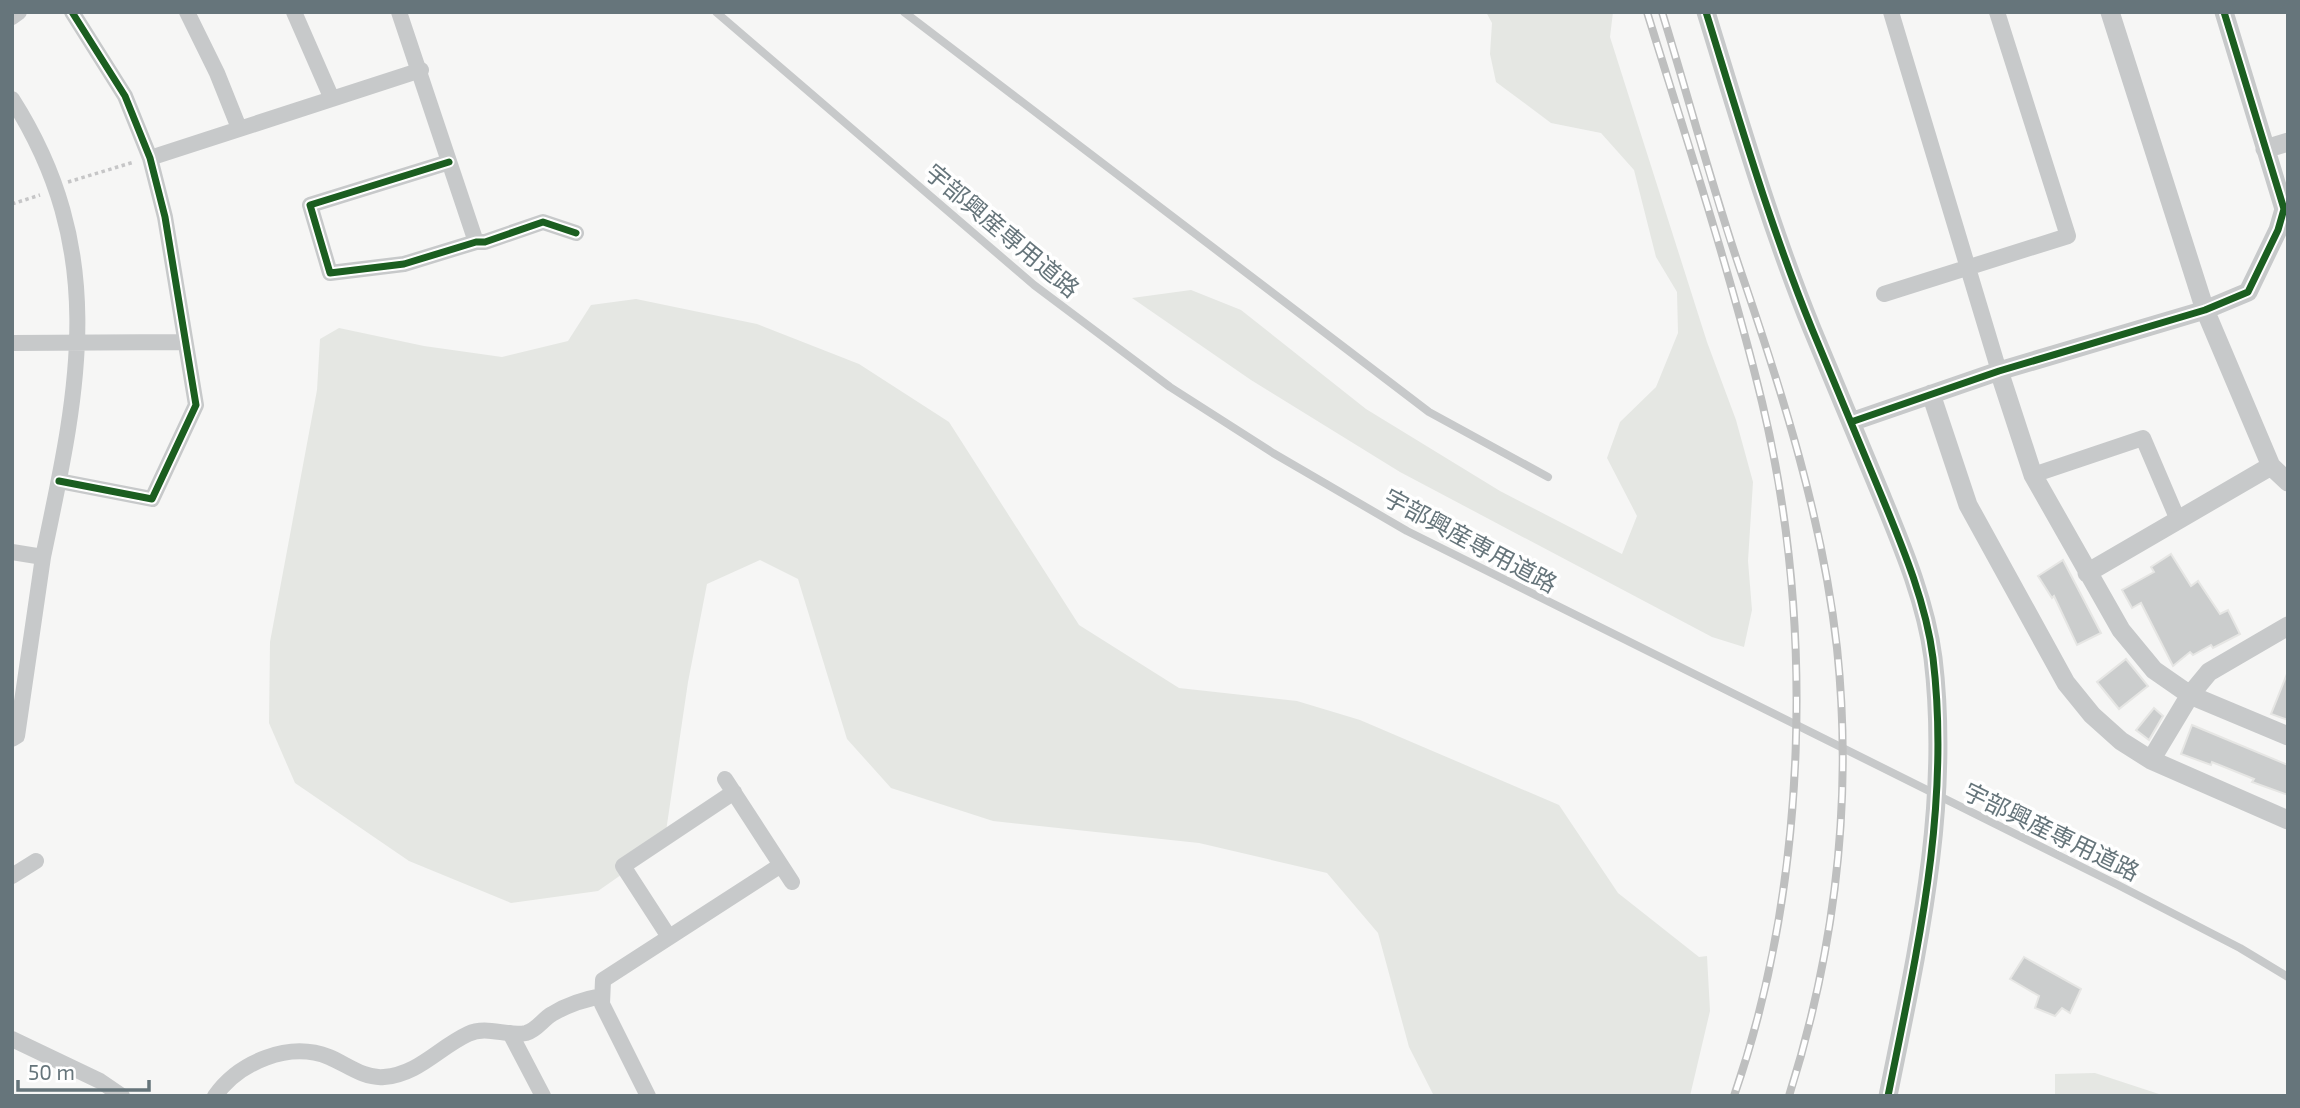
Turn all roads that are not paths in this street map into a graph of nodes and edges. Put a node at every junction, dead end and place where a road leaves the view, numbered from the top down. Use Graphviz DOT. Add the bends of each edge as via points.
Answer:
graph roads {
  1 [pos="19,12"];
  2 [pos="72,12"];
  3 [pos="187,12"];
  4 [pos="294,12"];
  5 [pos="399,12"];
  6 [pos="716,12"];
  7 [pos="904,12"];
  8 [pos="1706,12"];
  9 [pos="1891,12"];
  10 [pos="1997,12"];
  11 [pos="2110,12"];
  12 [pos="2224,12"];
  13 [pos="12,17"];
  14 [pos="421,70"];
  15 [pos="12,99"];
  16 [pos="332,99"];
  17 [pos="239,128"];
  18 [pos="2288,142"];
  19 [pos="2265,149"];
  20 [pos="150,158"];
  21 [pos="449,162"];
  22 [pos="576,233"];
  23 [pos="476,242"];
  24 [pos="1970,269"];
  25 [pos="1884,294"];
  26 [pos="2204,310"];
  27 [pos="79,342"];
  28 [pos="184,342"];
  29 [pos="12,344"];
  30 [pos="1999,372"];
  31 [pos="1931,394"];
  32 [pos="1851,422"];
  33 [pos="2271,466"];
  34 [pos="2034,475"];
  35 [pos="1548,477"];
  36 [pos="59,481"];
  37 [pos="2288,482"];
  38 [pos="2178,520"];
  39 [pos="12,552"];
  40 [pos="43,557"];
  41 [pos="2087,573"];
  42 [pos="2286,629"];
  43 [pos="2190,695"];
  44 [pos="2288,736"];
  45 [pos="12,738"];
  46 [pos="2151,760"];
  47 [pos="2288,820"];
  48 [pos="36,861"];
  49 [pos="781,865"];
  50 [pos="12,876"];
  51 [pos="792,881"];
  52 [pos="669,937"];
  53 [pos="2288,978"];
  54 [pos="602,996"];
  55 [pos="510,1033"];
  56 [pos="12,1039"];
  57 [pos="122,1096"];
  58 [pos="215,1096"];
  59 [pos="543,1096"];
  60 [pos="648,1096"];
  61 [pos="1888,1096"];
  1 -- 13 [label="street"];
  2 -- 20 [label="street" via="125,96"];
  3 -- 17 [label="street"];
  4 -- 16 [label="street"];
  5 -- 14 [label="street"];
  6 -- 53 [label="lane, 宇部興産専用道路" via="1034,285 1170,387 1273,453 1407,531 2118,885"];
  7 -- 35 [label="lane" via="1429,412"];
  8 -- 32 [label="street" via="1788,270"];
  9 -- 24 [label="street"];
  10 -- 24 [label="street" via="2068,236"];
  11 -- 26 [label="street"];
  12 -- 19 [label="street"];
  14 -- 16 [label="street"];
  14 -- 21 [label="street"];
  15 -- 27 [label="street" via="41,151 65,215 78,296"];
  16 -- 17 [label="street"];
  17 -- 20 [label="street"];
  18 -- 19 [label="street"];
  19 -- 26 [label="street" via="2284,209 2278,230 2248,292"];
  20 -- 28 [label="street" via="165,217"];
  21 -- 23 [label="street"];
  21 -- 23 [label="street" via="310,205 330,273 404,264"];
  22 -- 23 [label="street" via="543,222"];
  24 -- 25 [label="street"];
  24 -- 30 [label="street"];
  26 -- 30 [label="street"];
  26 -- 33 [label="street"];
  27 -- 28 [label="street"];
  27 -- 29 [label="street"];
  27 -- 36 [label="street"];
  28 -- 36 [label="street" via="195,405 152,499"];
  30 -- 31 [label="street"];
  30 -- 34 [label="street"];
  31 -- 32 [label="street"];
  31 -- 46 [label="street" via="1968,505 2066,683 2121,741"];
  32 -- 61 [label="street" via="1897,534 1933,657 1936,827"];
  33 -- 37 [label="street"];
  33 -- 38 [label="street"];
  34 -- 38 [label="street" via="2143,438"];
  34 -- 41 [label="street"];
  36 -- 40 [label="street"];
  38 -- 41 [label="street"];
  39 -- 40 [label="street"];
  40 -- 45 [label="street" via="17,736"];
  41 -- 43 [label="street" via="2121,630 2154,670"];
  42 -- 43 [label="street" via="2209,672"];
  43 -- 44 [label="street"];
  43 -- 46 [label="street"];
  46 -- 47 [label="street"];
  48 -- 50 [label="street"];
  49 -- 51 [label="street"];
  49 -- 52 [label="street"];
  49 -- 52 [label="street" via="730,785 623,866"];
  52 -- 54 [label="street" via="603,980"];
  54 -- 55 [label="street" via="551,1014 526,1033"];
  54 -- 60 [label="street"];
  55 -- 58 [label="street" via="477,1031 453,1042 425,1064 381,1077 368,1076 327,1056 281,1054 248,1066"];
  55 -- 59 [label="street"];
  56 -- 57 [label="street"];
}
